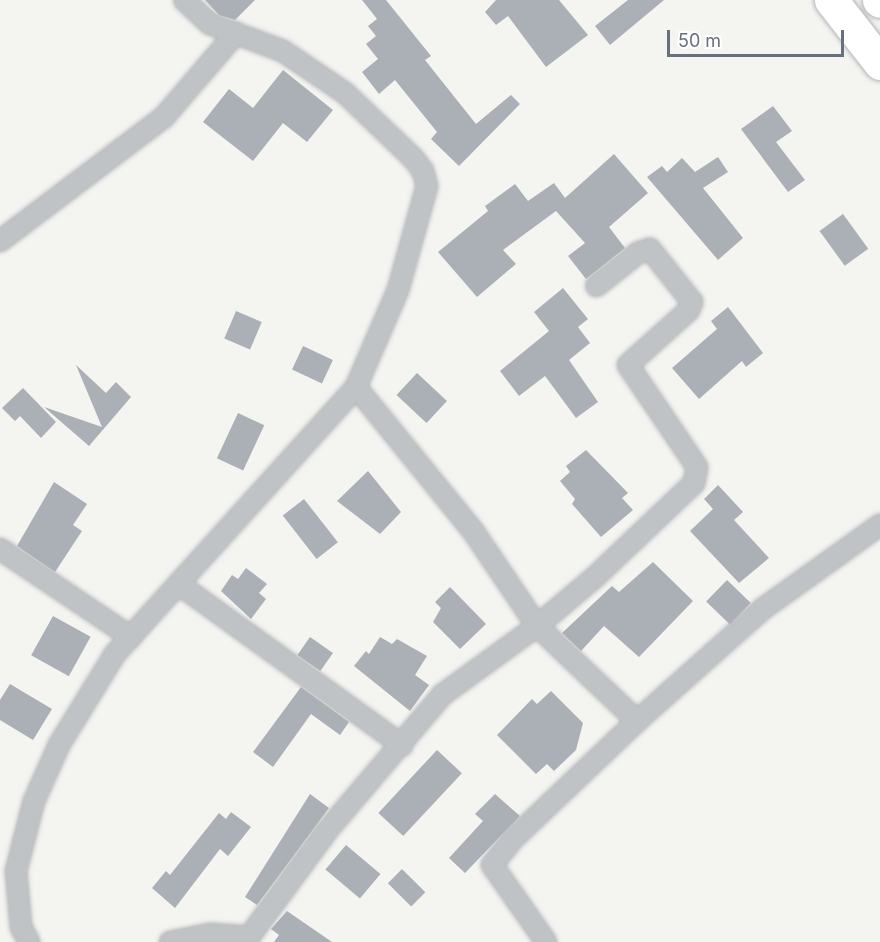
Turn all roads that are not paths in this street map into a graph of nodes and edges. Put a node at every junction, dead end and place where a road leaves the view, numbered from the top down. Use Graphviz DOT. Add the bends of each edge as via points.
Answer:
graph roads {
  1 [pos="184,0"];
  2 [pos="831,0"];
  3 [pos="236,33"];
  4 [pos="880,63"];
  5 [pos="0,241"];
  6 [pos="596,286"];
  7 [pos="356,387"];
  8 [pos="880,525"];
  9 [pos="0,549"];
  10 [pos="180,585"];
  11 [pos="537,626"];
  12 [pos="132,637"];
  13 [pos="637,722"];
  14 [pos="402,745"];
  15 [pos="251,940"];
  16 [pos="29,942"];
  17 [pos="170,942"];
  18 [pos="546,942"];
  1 -- 3 [label="street" via="210,24"];
  2 -- 4 [label="highway"];
  3 -- 5 [label="street" via="164,117"];
  3 -- 7 [label="street" via="283,51 345,93 423,171 428,186 398,290"];
  6 -- 11 [label="street" via="638,253 651,249 692,302 689,310 628,365 698,473 694,483"];
  7 -- 10 [label="street"];
  7 -- 11 [label="street" via="473,531"];
  8 -- 13 [label="street" via="764,608"];
  9 -- 12 [label="street"];
  10 -- 12 [label="street"];
  10 -- 14 [label="street"];
  11 -- 13 [label="street"];
  11 -- 14 [label="street" via="442,695"];
  12 -- 16 [label="street" via="76,713 34,801 16,871 17,909"];
  13 -- 18 [label="street" via="512,840 492,865"];
  14 -- 15 [label="street" via="326,832"];
  15 -- 17 [label="street" via="210,934"];
}
